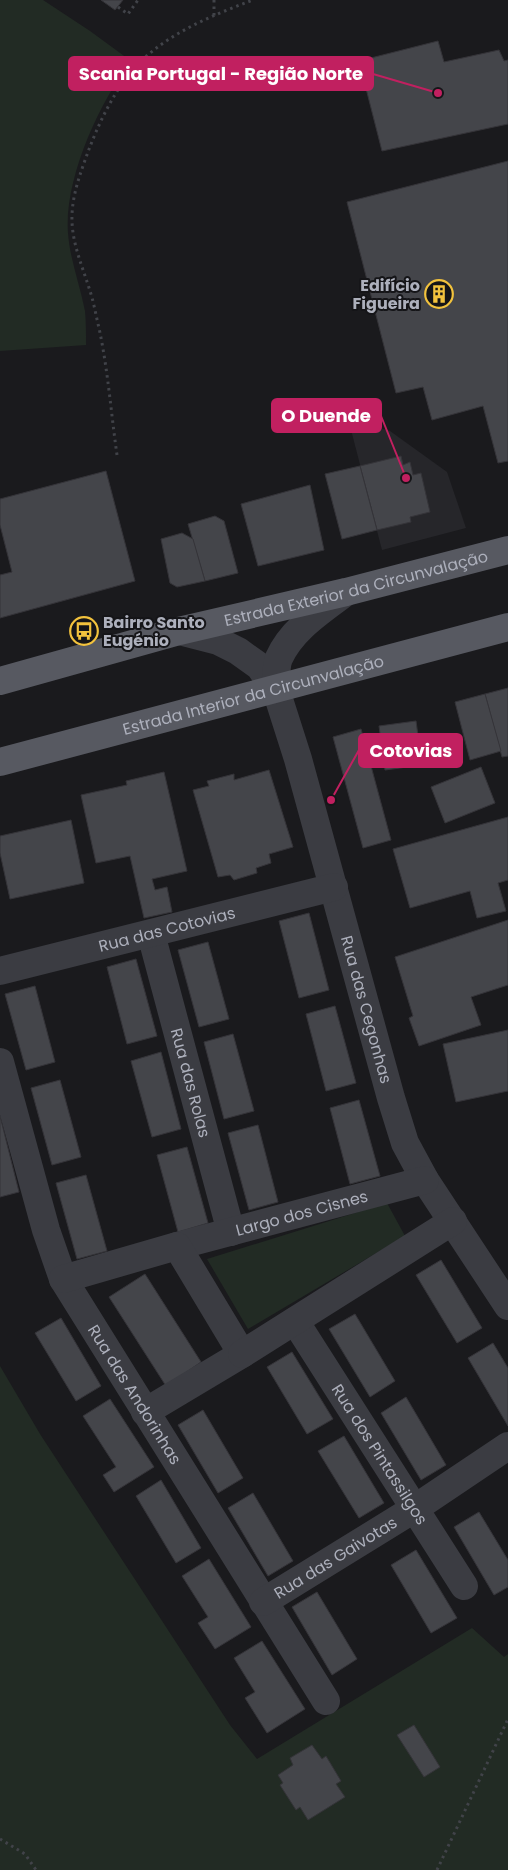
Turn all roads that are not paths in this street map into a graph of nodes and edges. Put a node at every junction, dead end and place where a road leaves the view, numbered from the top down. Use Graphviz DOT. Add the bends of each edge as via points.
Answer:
graph roads {
  1 [pos="508,550"];
  2 [pos="346,592"];
  3 [pos="508,627"];
  4 [pos="179,632"];
  5 [pos="0,681"];
  6 [pos="276,690"];
  7 [pos="0,762"];
  8 [pos="334,887"];
  9 [pos="151,934"];
  10 [pos="0,971"];
  11 [pos="0,1062"];
  12 [pos="425,1180"];
  13 [pos="453,1221"];
  14 [pos="230,1232"];
  15 [pos="177,1246"];
  16 [pos="63,1279"];
  17 [pos="508,1306"];
  18 [pos="295,1321"];
  19 [pos="242,1354"];
  20 [pos="145,1412"];
  21 [pos="508,1446"];
  22 [pos="414,1509"];
  23 [pos="464,1586"];
  24 [pos="262,1602"];
  25 [pos="326,1702"];
  1 -- 2 [label="main road, Estrada Exterior da Circunvalação"];
  2 -- 4 [label="main road, Estrada Exterior da Circunvalação"];
  2 -- 6 [label="street" via="291,637 278,660"];
  3 -- 6 [label="main road, Estrada Interior da Circunvalação"];
  4 -- 5 [label="main road, Estrada Exterior da Circunvalação"];
  4 -- 6 [label="street" via="218,641 238,651 259,666"];
  6 -- 7 [label="main road, Estrada Interior da Circunvalação"];
  6 -- 8 [label="street, Rua das Cegonhas"];
  8 -- 9 [label="street, Rua das Cotovias"];
  8 -- 12 [label="street, Rua das Cegonhas" via="391,1098 405,1143"];
  9 -- 10 [label="street, Rua das Cotovias"];
  9 -- 14 [label="street, Rua das Rolas"];
  11 -- 16 [label="street, Rua das Andorinhas" via="46,1230"];
  12 -- 13 [label="street, Rua das Cegonhas"];
  12 -- 14 [label="street, Largo dos Cisnes"];
  13 -- 17 [label="street, Rua das Cegonhas"];
  13 -- 18 [label="street"];
  14 -- 15 [label="street, Largo dos Cisnes"];
  15 -- 16 [label="street, Largo dos Cisnes"];
  15 -- 19 [label="street"];
  16 -- 20 [label="street, Rua das Andorinhas"];
  18 -- 19 [label="street"];
  18 -- 22 [label="street, Rua dos Pintassilgos"];
  19 -- 20 [label="street"];
  20 -- 24 [label="street, Rua das Andorinhas"];
  21 -- 22 [label="street, Rua das Gaivotas"];
  22 -- 23 [label="street, Rua dos Pintassilgos"];
  22 -- 24 [label="street, Rua das Gaivotas"];
  24 -- 25 [label="street, Rua das Andorinhas"];
}
